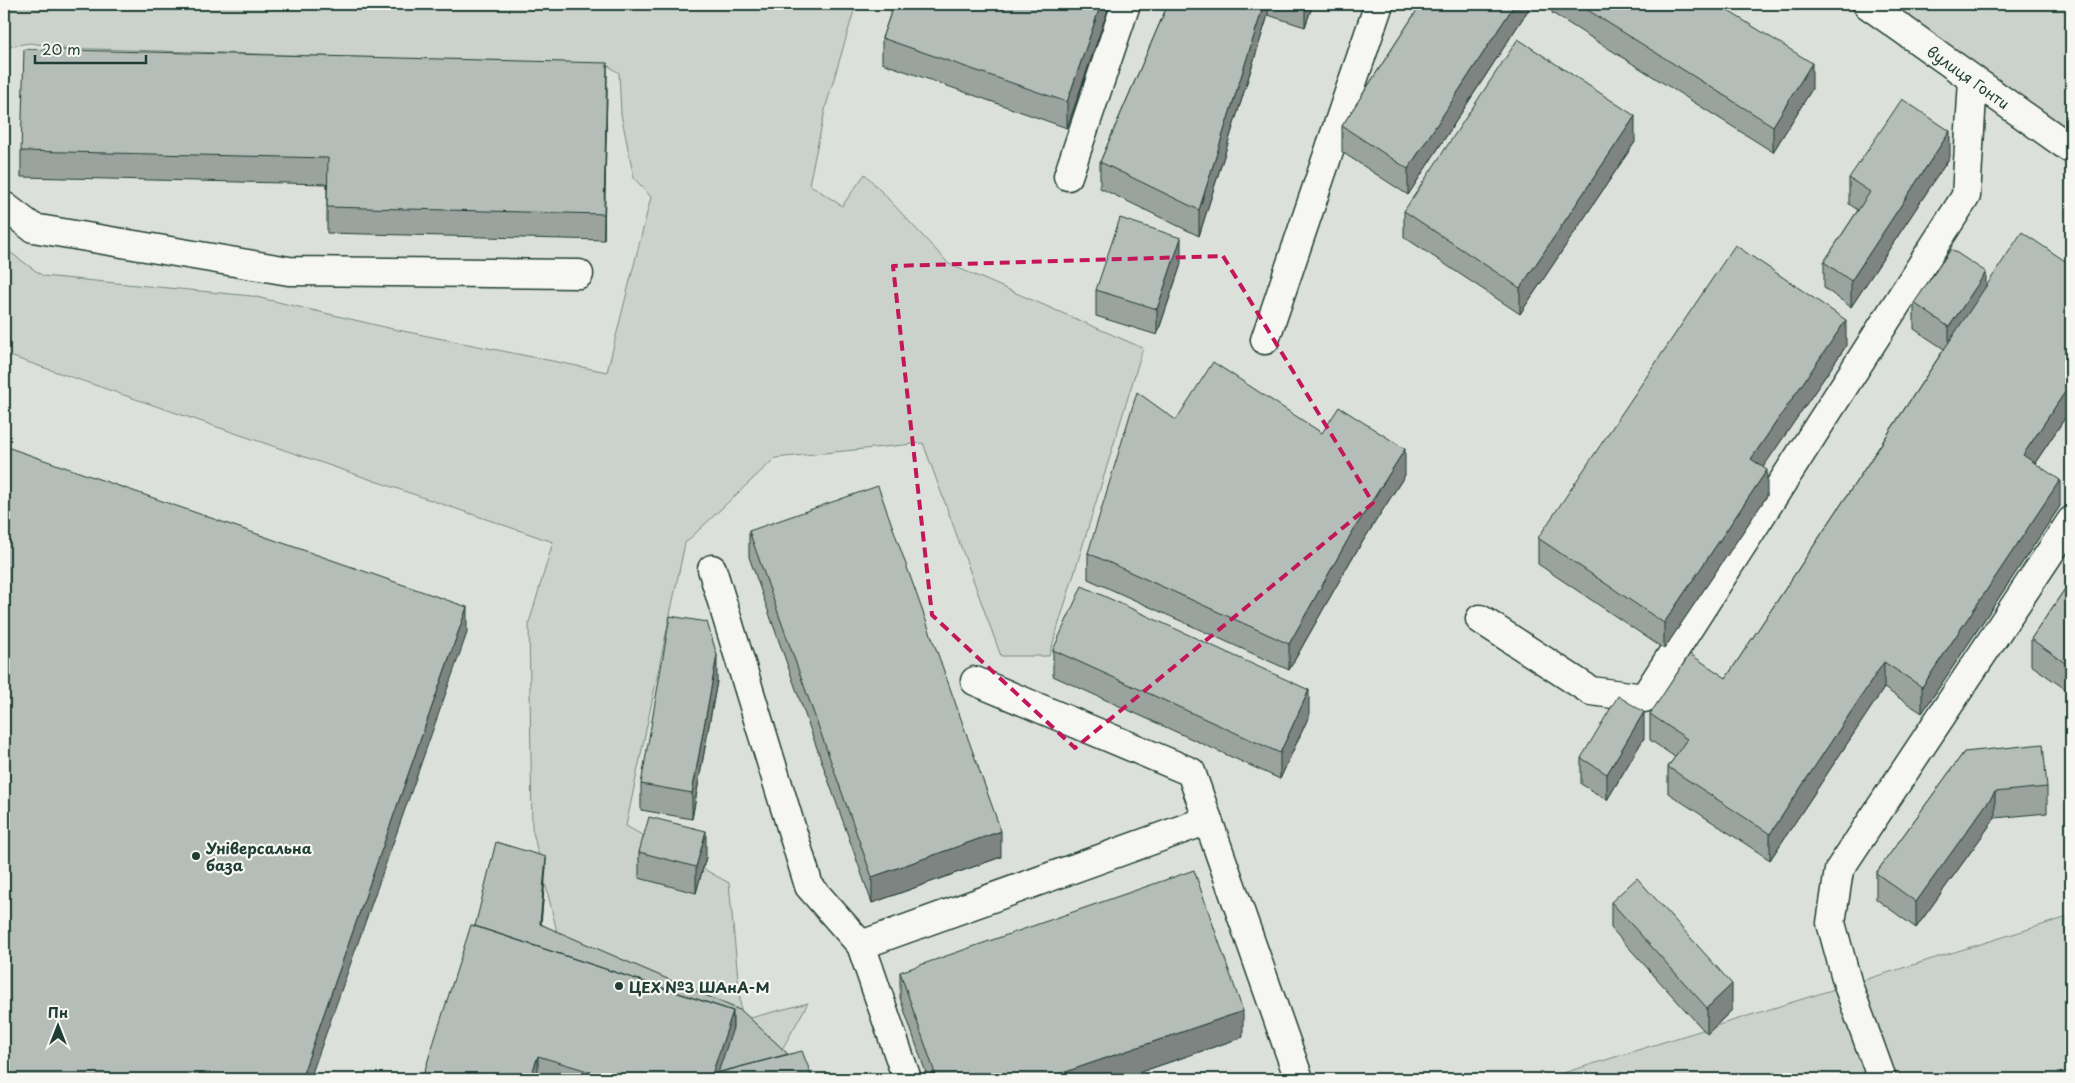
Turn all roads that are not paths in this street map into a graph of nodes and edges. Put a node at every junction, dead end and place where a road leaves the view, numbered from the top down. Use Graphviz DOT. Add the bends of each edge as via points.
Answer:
graph roads {
  1 [pos="1126,4"];
  2 [pos="1379,4"];
  3 [pos="1867,4"];
  4 [pos="1973,80"];
  5 [pos="2071,149"];
  6 [pos="1068,176"];
  7 [pos="4,206"];
  8 [pos="579,274"];
  9 [pos="1265,340"];
  10 [pos="2071,521"];
  11 [pos="712,570"];
  12 [pos="1480,619"];
  13 [pos="975,681"];
  14 [pos="1208,820"];
  15 [pos="862,946"];
  16 [pos="908,1079"];
  17 [pos="1299,1079"];
  18 [pos="1882,1079"];
  1 -- 6 [label="street"];
  2 -- 9 [label="street"];
  3 -- 4 [label="street, вулиця Гонти"];
  4 -- 5 [label="street, вулиця Гонти"];
  4 -- 12 [label="street" via="1966,196 1644,698 1591,691"];
  7 -- 8 [label="street" via="33,228 289,271"];
  10 -- 18 [label="street" via="1838,870 1831,923 1848,985"];
  11 -- 15 [label="street" via="809,886"];
  13 -- 14 [label="street" via="1191,772"];
  14 -- 15 [label="street"];
  14 -- 17 [label="street"];
  15 -- 16 [label="street"];
}
